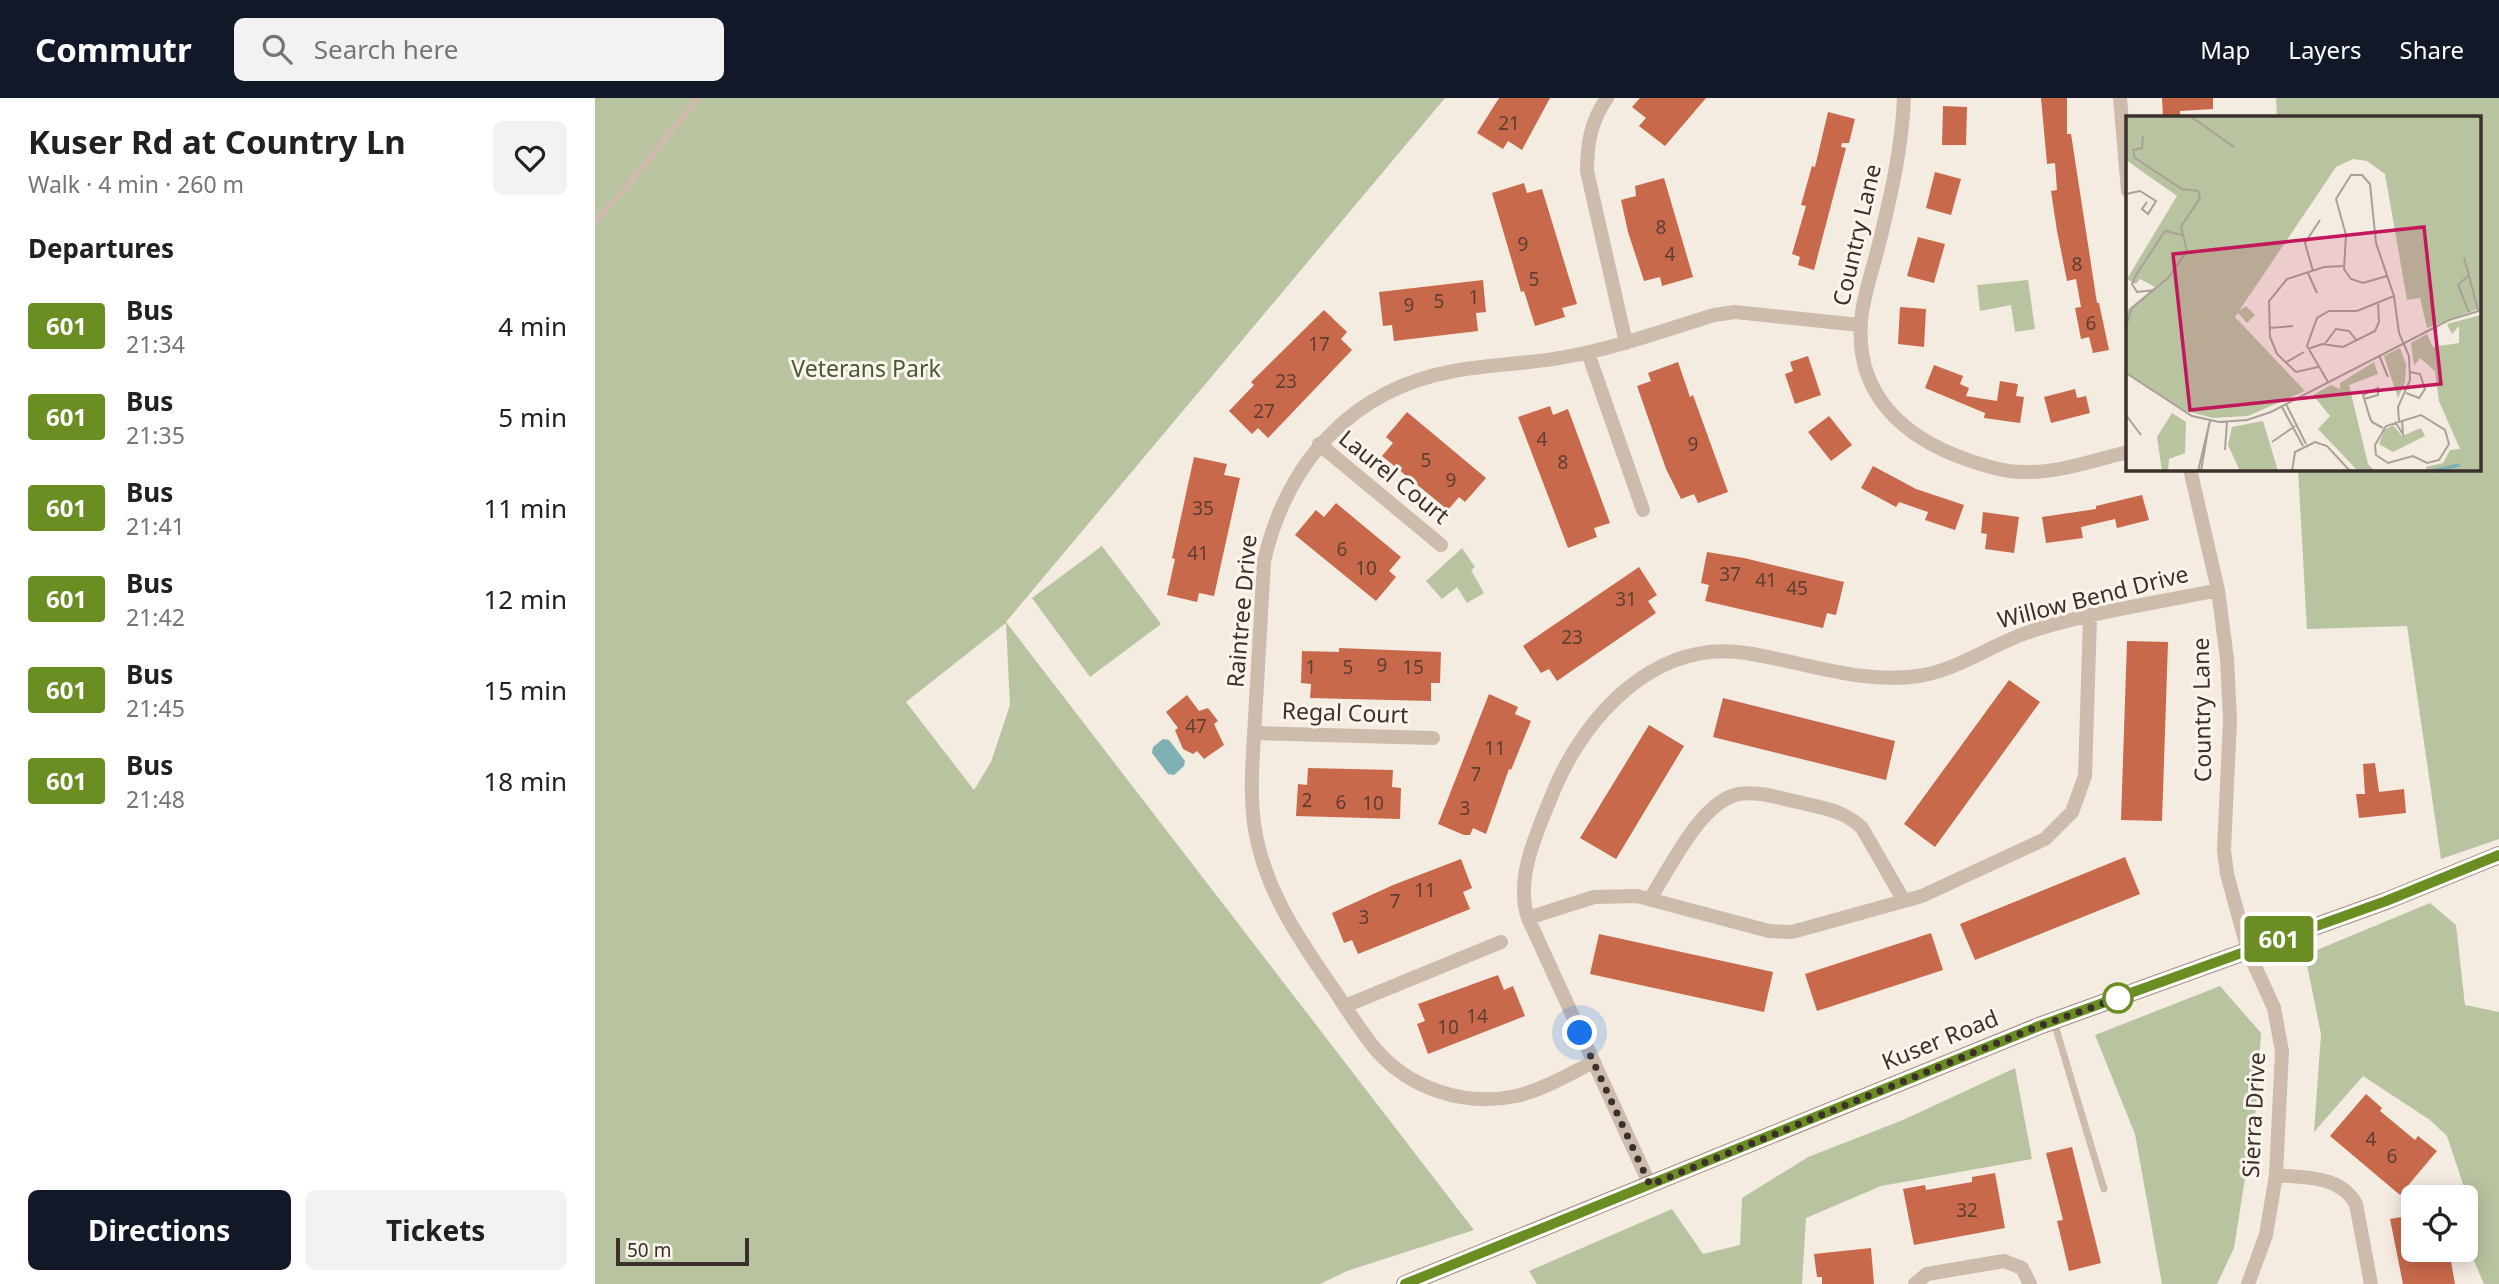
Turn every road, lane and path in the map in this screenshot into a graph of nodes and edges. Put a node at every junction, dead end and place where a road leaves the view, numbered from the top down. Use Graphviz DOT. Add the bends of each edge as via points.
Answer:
graph roads {
  1 [pos="698,98"];
  2 [pos="1607,98"];
  3 [pos="1905,98"];
  4 [pos="2120,98"];
  5 [pos="2126,168"];
  6 [pos="595,221"];
  7 [pos="1860,325"];
  8 [pos="1626,342"];
  9 [pos="1588,353"];
  10 [pos="1319,444"];
  11 [pos="2126,452"];
  12 [pos="2190,471"];
  13 [pos="1643,510"];
  14 [pos="1441,545"];
  15 [pos="2218,590"];
  16 [pos="2090,618"];
  17 [pos="1255,733"];
  18 [pos="1433,738"];
  19 [pos="2499,855"];
  20 [pos="1650,899"];
  21 [pos="1904,901"];
  22 [pos="1528,918"];
  23 [pos="1501,942"];
  24 [pos="2248,951"];
  25 [pos="1345,1006"];
  26 [pos="2054,1021"];
  27 [pos="1594,1062"];
  28 [pos="2276,1175"];
  29 [pos="1650,1185"];
  30 [pos="2104,1189"];
  31 [pos="1405,1284"];
  32 [pos="1915,1284"];
  33 [pos="2030,1284"];
  34 [pos="2248,1284"];
  35 [pos="2371,1284"];
  1 -- 6 [label="lane"];
  2 -- 8 [label="street" via="1592,125 1587,171"];
  3 -- 7 [label="street, Country Lane" via="1895,181"];
  4 -- 5 [label="street"];
  7 -- 8 [label="street, Raintree Drive" via="1735,312"];
  7 -- 11 [label="street, Country Lane" via="1861,351 1879,399 1907,431 1938,450 2022,473"];
  8 -- 9 [label="street, Raintree Drive"];
  9 -- 10 [label="street, Raintree Drive" via="1427,377 1371,402"];
  9 -- 13 [label="street"];
  10 -- 14 [label="street, Laurel Court"];
  10 -- 17 [label="street, Raintree Drive" via="1272,525"];
  12 -- 15 [label="street, Country Lane"];
  15 -- 16 [label="street, Willow Bend Drive"];
  15 -- 24 [label="street, Country Lane" via="2229,720 2224,850"];
  16 -- 21 [label="street" via="2085,776 2073,812 2045,839"];
  16 -- 22 [label="street, Willow Bend Drive" via="2030,632 1954,665 1898,679 1719,652 1680,659 1641,676 1603,712 1556,786 1525,878"];
  17 -- 18 [label="street, Regal Court"];
  17 -- 25 [label="street, Raintree Drive" via="1255,833 1270,880 1293,931"];
  19 -- 24 [label="street, Kuser Road"];
  20 -- 21 [label="street" via="1769,931 1792,932"];
  20 -- 21 [label="street" via="1706,813 1720,801 1753,793 1841,812 1854,819"];
  20 -- 22 [label="street" via="1594,897"];
  22 -- 27 [label="street, Willow Bend Drive"];
  23 -- 25 [label="street"];
  24 -- 26 [label="street, Kuser Road"];
  24 -- 28 [label="street, Sierra Drive" via="2274,1008 2282,1051"];
  25 -- 27 [label="street, Raintree Drive" via="1376,1050 1396,1069 1419,1084 1465,1098 1517,1096"];
  26 -- 29 [label="street, Kuser Road"];
  26 -- 30 [label="lane"];
  27 -- 29 [label="street, Willow Bend Drive"];
  28 -- 34 [label="street, Sierra Drive" via="2266,1235"];
  28 -- 35 [label="street" via="2327,1181 2350,1193"];
  29 -- 31 [label="street, Kuser Road"];
  32 -- 33 [label="street" via="1927,1274 2004,1261 2022,1268"];
}
